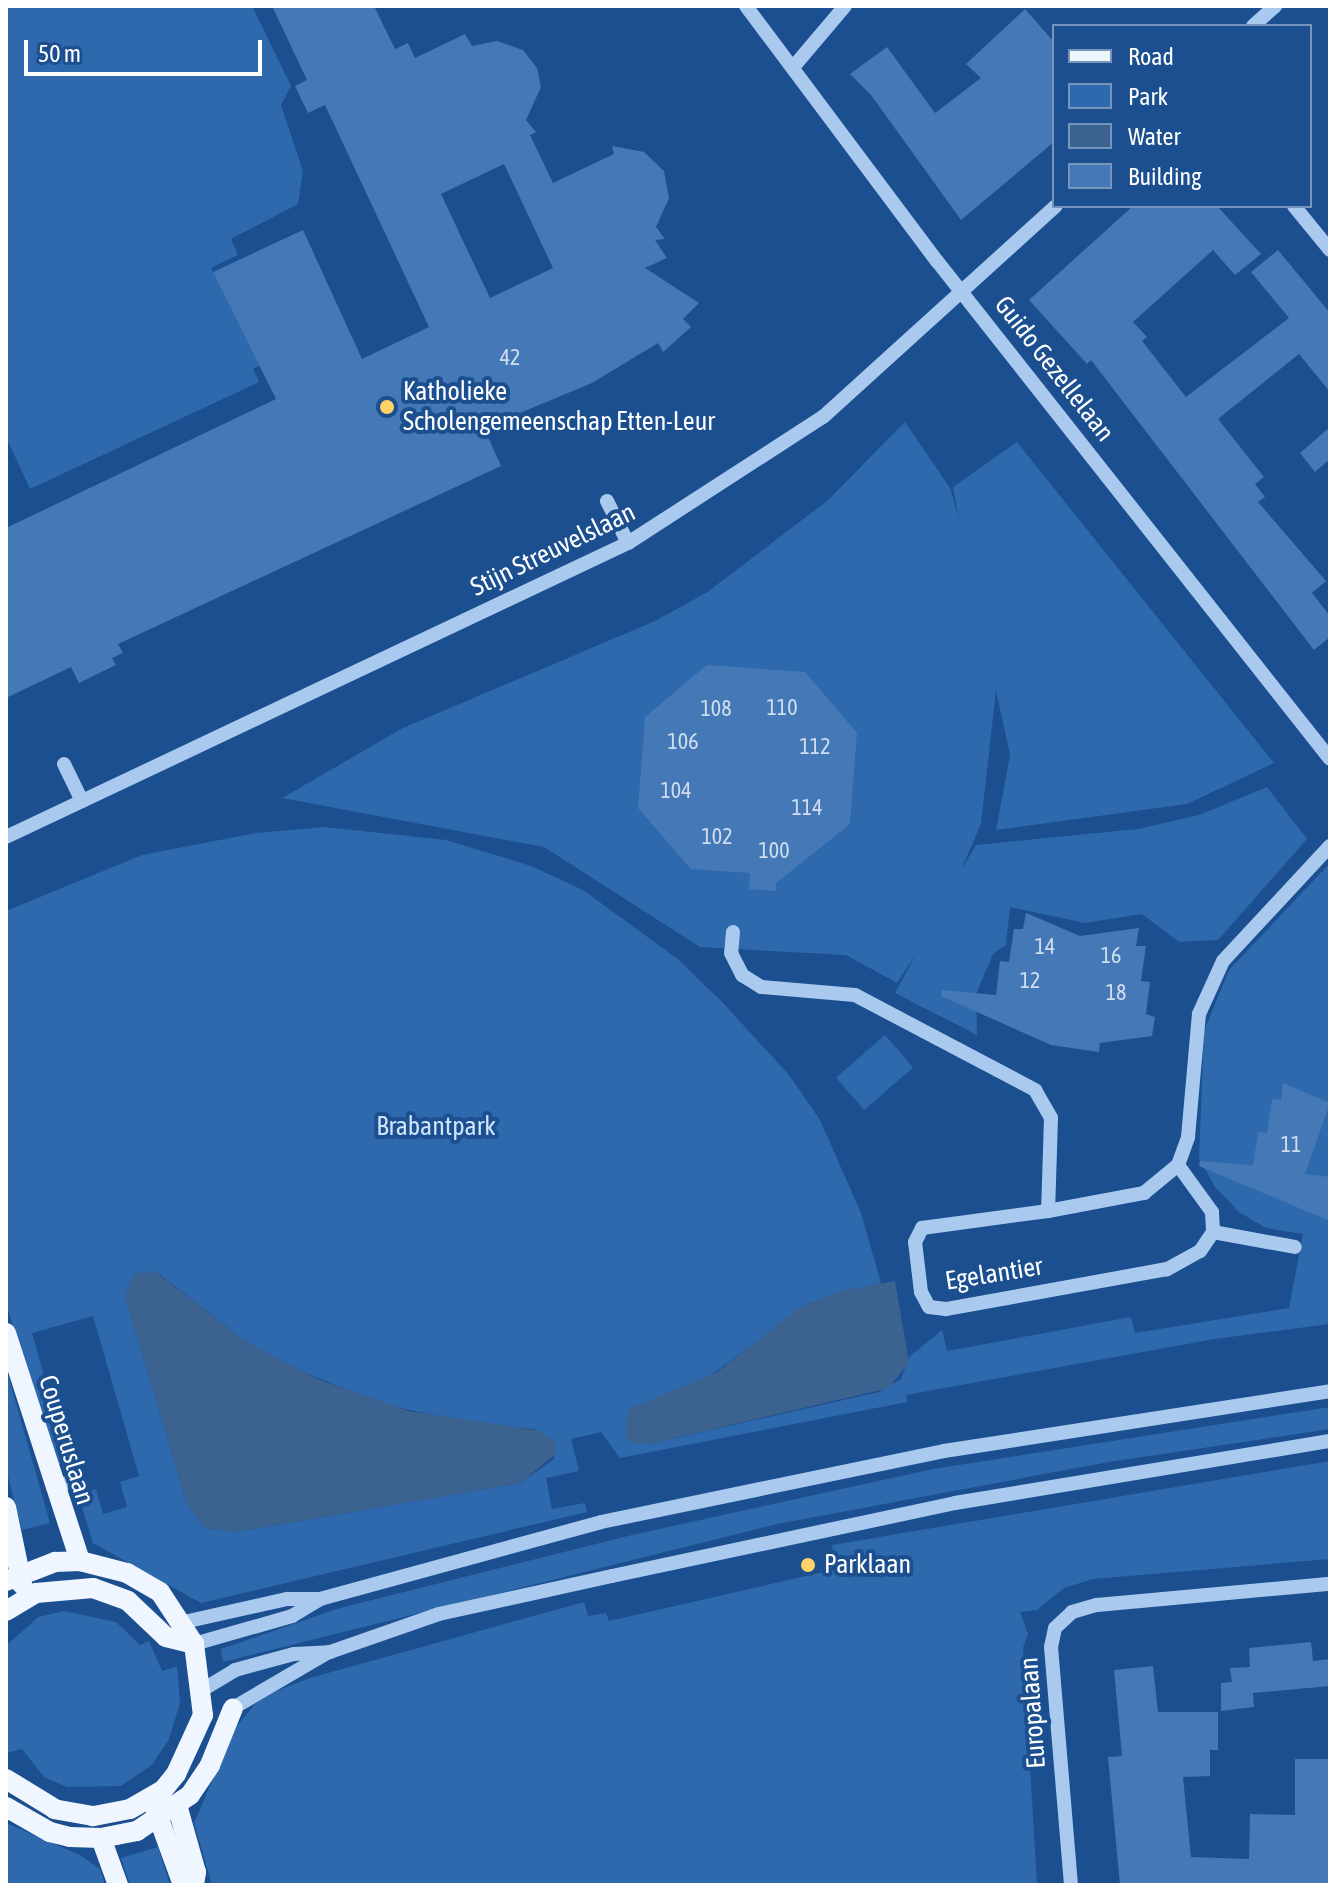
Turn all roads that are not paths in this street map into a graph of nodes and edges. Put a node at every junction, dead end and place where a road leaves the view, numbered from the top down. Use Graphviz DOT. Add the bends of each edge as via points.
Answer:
graph roads {
  1 [pos="746,6"];
  2 [pos="845,6"];
  3 [pos="1275,6"];
  4 [pos="1255,24"];
  5 [pos="795,65"];
  6 [pos="1054,208"];
  7 [pos="1296,208"];
  8 [pos="1330,250"];
  9 [pos="962,291"];
  10 [pos="607,501"];
  11 [pos="628,543"];
  12 [pos="1330,759"];
  13 [pos="64,764"];
  14 [pos="82,801"];
  15 [pos="6,837"];
  16 [pos="1330,846"];
  17 [pos="733,932"];
  18 [pos="1178,1165"];
  19 [pos="1048,1211"];
  20 [pos="1213,1232"];
  21 [pos="1295,1247"];
  22 [pos="6,1333"];
  23 [pos="1330,1391"];
  24 [pos="1330,1441"];
  25 [pos="74,1481"];
  26 [pos="53,1487"];
  27 [pos="6,1507"];
  28 [pos="80,1561"];
  29 [pos="14,1577"];
  30 [pos="1330,1584"];
  31 [pos="320,1599"];
  32 [pos="14,1605"];
  33 [pos="184,1622"];
  34 [pos="194,1644"];
  35 [pos="330,1652"];
  36 [pos="202,1690"];
  37 [pos="233,1708"];
  38 [pos="6,1779"];
  39 [pos="153,1797"];
  40 [pos="177,1805"];
  41 [pos="6,1807"];
  42 [pos="158,1820"];
  43 [pos="101,1838"];
  44 [pos="118,1885"];
  45 [pos="183,1885"];
  46 [pos="194,1885"];
  47 [pos="1071,1885"];
  1 -- 5 [label="street, Guido Gezellelaan"];
  2 -- 5 [label="street"];
  3 -- 4 [label="street"];
  5 -- 9 [label="street, Guido Gezellelaan"];
  6 -- 9 [label="street, Stijn Streuvelslaan"];
  7 -- 8 [label="street"];
  9 -- 11 [label="street, Stijn Streuvelslaan" via="823,417"];
  9 -- 12 [label="street, Guido Gezellelaan"];
  10 -- 11 [label="street"];
  11 -- 14 [label="street, Stijn Streuvelslaan"];
  13 -- 14 [label="street"];
  14 -- 15 [label="street, Stijn Streuvelslaan"];
  16 -- 18 [label="street" via="1223,961 1199,1014 1188,1137"];
  17 -- 19 [label="street" via="731,953 742,975 761,987 855,995 1035,1090 1051,1118"];
  18 -- 19 [label="street, Egelantier" via="1144,1193"];
  18 -- 20 [label="street" via="1212,1212"];
  19 -- 20 [label="street, Egelantier" via="922,1228 915,1242 921,1292 929,1307 946,1309 1167,1269 1200,1251"];
  20 -- 21 [label="street"];
  22 -- 26 [label="main road, Couperuslaan"];
  23 -- 31 [label="street" via="959,1449 803,1480 563,1532"];
  24 -- 35 [label="street" via="1230,1454 819,1531 439,1614"];
  25 -- 26 [label="street"];
  26 -- 28 [label="main road, Couperuslaan"];
  27 -- 29 [label="main road"];
  28 -- 29 [label="main road"];
  28 -- 33 [label="main road" via="144,1582 160,1592"];
  29 -- 32 [label="main road"];
  30 -- 47 [label="street, Europalaan" via="1097,1605 1072,1612 1055,1628 1051,1647"];
  31 -- 33 [label="street" via="287,1599"];
  31 -- 34 [label="street" via="292,1616"];
  32 -- 34 [label="main road" via="74,1587 112,1593 166,1637"];
  33 -- 34 [label="main road"];
  34 -- 36 [label="main road"];
  35 -- 36 [label="street" via="294,1654 235,1670"];
  35 -- 37 [label="street"];
  36 -- 39 [label="main road" via="203,1715 190,1753"];
  37 -- 40 [label="main road" via="210,1765"];
  38 -- 39 [label="main road" via="41,1803 73,1814 113,1814"];
  39 -- 42 [label="main road"];
  40 -- 42 [label="main road"];
  40 -- 46 [label="main road" via="196,1872"];
  41 -- 43 [label="main road" via="50,1832"];
  42 -- 43 [label="main road"];
  42 -- 45 [label="main road"];
  43 -- 44 [label="main road"];
}
